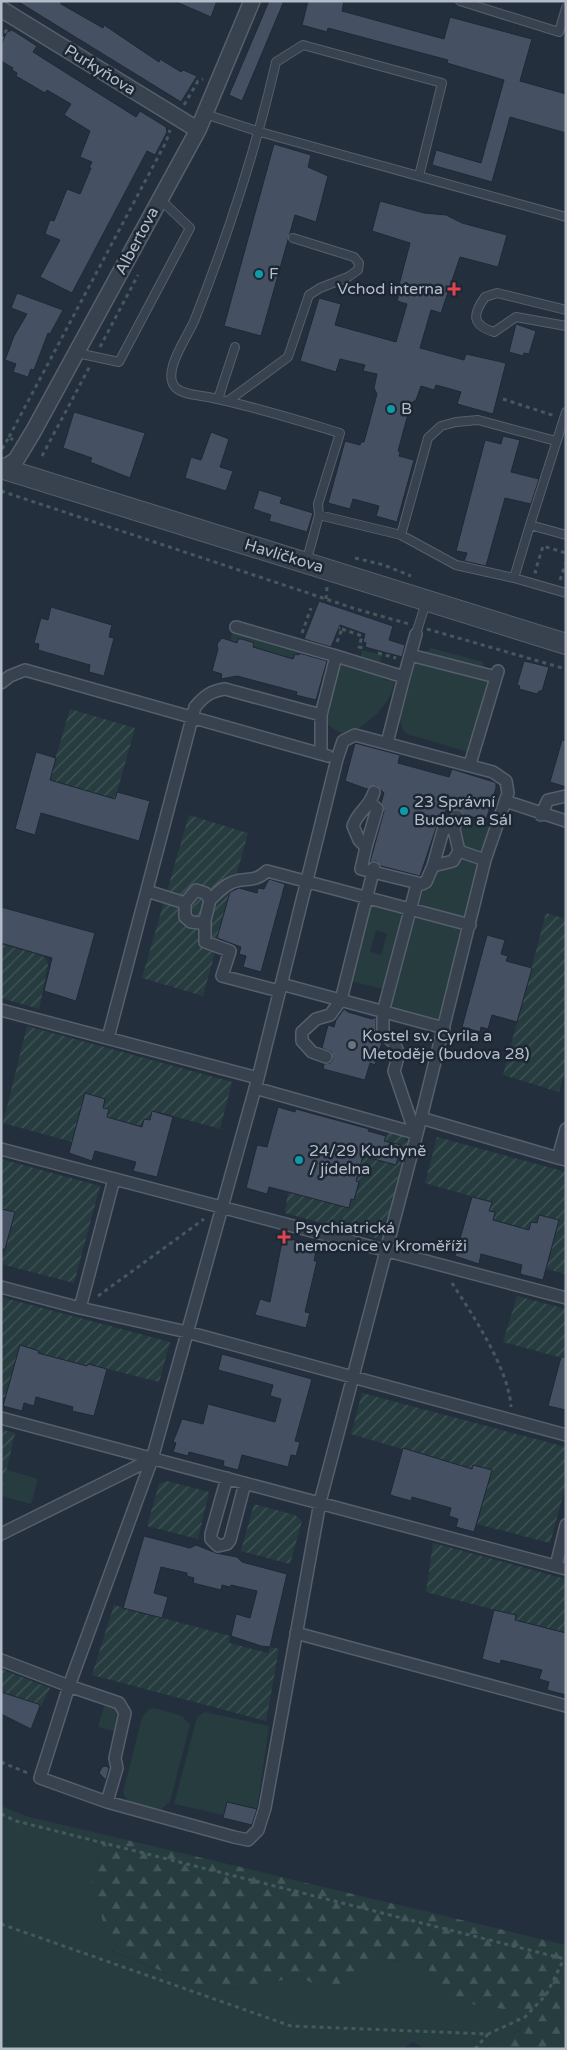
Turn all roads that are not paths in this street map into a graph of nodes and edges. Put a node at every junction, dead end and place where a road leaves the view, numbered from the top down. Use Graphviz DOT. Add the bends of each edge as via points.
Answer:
graph roads {
  1 [pos="252,1"];
  2 [pos="460,1"];
  3 [pos="566,8"];
  4 [pos="6,19"];
  5 [pos="562,32"];
  6 [pos="205,114"];
  7 [pos="198,130"];
  8 [pos="260,132"];
  9 [pos="419,176"];
  10 [pos="160,199"];
  11 [pos="566,216"];
  12 [pos="293,238"];
  13 [pos="538,304"];
  14 [pos="566,310"];
  15 [pos="535,319"];
  16 [pos="566,326"];
  17 [pos="235,347"];
  18 [pos="77,353"];
  19 [pos="218,399"];
  20 [pos="228,401"];
  21 [pos="565,415"];
  22 [pos="556,441"];
  23 [pos="1,468"];
  24 [pos="319,515"];
  25 [pos="530,525"];
  26 [pos="401,535"];
  27 [pos="566,535"];
  28 [pos="306,563"];
  29 [pos="514,578"];
  30 [pos="566,593"];
  31 [pos="426,601"];
  32 [pos="236,627"];
  33 [pos="417,630"];
  34 [pos="566,644"];
  35 [pos="410,655"];
  36 [pos="336,656"];
  37 [pos="404,677"];
  38 [pos="1,683"];
  39 [pos="321,715"];
  40 [pos="193,719"];
  41 [pos="387,743"];
  42 [pos="321,754"];
  43 [pos="337,759"];
  44 [pos="470,764"];
  45 [pos="374,792"];
  46 [pos="566,796"];
  47 [pos="505,801"];
  48 [pos="371,803"];
  49 [pos="541,815"];
  50 [pos="457,816"];
  51 [pos="566,821"];
  52 [pos="454,829"];
  53 [pos="366,847"];
  54 [pos="460,851"];
  55 [pos="485,860"];
  56 [pos="432,866"];
  57 [pos="373,870"];
  58 [pos="306,881"];
  59 [pos="417,884"];
  60 [pos="147,891"];
  61 [pos="367,898"];
  62 [pos="210,900"];
  63 [pos="184,903"];
  64 [pos="411,909"];
  65 [pos="205,920"];
  66 [pos="470,925"];
  67 [pos="280,988"];
  68 [pos="341,1000"];
  69 [pos="1,1010"];
  70 [pos="383,1012"];
  71 [pos="444,1028"];
  72 [pos="108,1038"];
  73 [pos="326,1057"];
  74 [pos="256,1083"];
  75 [pos="421,1118"];
  76 [pos="566,1129"];
  77 [pos="415,1133"];
  78 [pos="1,1149"];
  79 [pos="562,1159"];
  80 [pos="114,1179"];
  81 [pos="221,1207"];
  82 [pos="386,1251"];
  83 [pos="1,1286"];
  84 [pos="566,1298"];
  85 [pos="80,1308"];
  86 [pos="187,1332"];
  87 [pos="352,1378"];
  88 [pos="1,1418"];
  89 [pos="566,1436"];
  90 [pos="152,1459"];
  91 [pos="227,1478"];
  92 [pos="245,1483"];
  93 [pos="320,1502"];
  94 [pos="566,1525"];
  95 [pos="1,1534"];
  96 [pos="561,1567"];
  97 [pos="296,1633"];
  98 [pos="1,1660"];
  99 [pos="69,1686"];
  100 [pos="566,1706"];
  101 [pos="107,1802"];
  1 -- 6 [label="street, Albertova"];
  2 -- 5 [label="lane"];
  3 -- 5 [label="lane"];
  4 -- 7 [label="street, Purkyňova" via="170,123"];
  6 -- 7 [label="street, Albertova"];
  6 -- 8 [label="lane"];
  7 -- 10 [label="street, Albertova"];
  8 -- 9 [label="lane"];
  8 -- 9 [label="lane" via="276,62 303,45 442,83"];
  8 -- 19 [label="lane" via="195,320 171,368 171,380 183,392"];
  9 -- 11 [label="lane"];
  10 -- 18 [label="street, Albertova"];
  10 -- 18 [label="lane" via="190,228 119,362"];
  12 -- 20 [label="lane" via="354,257 359,263 358,270 309,295 288,357"];
  13 -- 14 [label="lane"];
  13 -- 15 [label="lane"];
  13 -- 15 [label="lane" via="497,293 485,297 476,312 477,321 483,329 494,332 516,316"];
  15 -- 16 [label="lane"];
  17 -- 19 [label="lane"];
  18 -- 23 [label="street, Albertova" via="16,460"];
  19 -- 20 [label="lane"];
  20 -- 24 [label="lane" via="340,433 318,504"];
  21 -- 22 [label="lane"];
  22 -- 25 [label="lane"];
  22 -- 26 [label="lane" via="478,420 441,426 428,438"];
  23 -- 28 [label="street, Havlíčkova"];
  24 -- 26 [label="lane"];
  24 -- 28 [label="lane"];
  25 -- 27 [label="lane"];
  25 -- 29 [label="lane"];
  26 -- 29 [label="lane" via="456,565"];
  28 -- 31 [label="street, Havlíčkova"];
  29 -- 30 [label="lane"];
  31 -- 33 [label="lane"];
  31 -- 34 [label="street, Havlíčkova"];
  32 -- 36 [label="street"];
  33 -- 35 [label="street"];
  35 -- 37 [label="street"];
  35 -- 44 [label="street" via="497,674"];
  36 -- 37 [label="street"];
  36 -- 39 [label="street"];
  37 -- 41 [label="street"];
  38 -- 40 [label="street" via="25,670"];
  39 -- 40 [label="street" via="225,689 214,690 204,697 195,707"];
  39 -- 42 [label="street"];
  40 -- 42 [label="street"];
  40 -- 60 [label="street"];
  41 -- 43 [label="street" via="355,735 343,741"];
  41 -- 44 [label="street"];
  42 -- 43 [label="street"];
  43 -- 58 [label="street"];
  44 -- 47 [label="street" via="506,780 508,793"];
  45 -- 48 [label="street"];
  46 -- 49 [label="street" via="548,800"];
  47 -- 49 [label="street"];
  47 -- 55 [label="street"];
  48 -- 53 [label="street" via="377,809"];
  48 -- 53 [label="street" via="355,819 353,826"];
  49 -- 51 [label="street"];
  50 -- 52 [label="street"];
  52 -- 54 [label="street"];
  52 -- 56 [label="street" via="444,827"];
  53 -- 57 [label="street" via="361,869"];
  54 -- 55 [label="street"];
  54 -- 56 [label="street" via="453,861"];
  55 -- 66 [label="street"];
  56 -- 59 [label="street" via="426,882"];
  57 -- 59 [label="street"];
  57 -- 61 [label="street"];
  58 -- 61 [label="street"];
  58 -- 62 [label="street" via="267,871 259,879 233,882"];
  58 -- 67 [label="street"];
  59 -- 64 [label="street"];
  60 -- 63 [label="street"];
  60 -- 72 [label="street"];
  61 -- 64 [label="street"];
  61 -- 68 [label="street"];
  62 -- 63 [label="street" via="205,893 196,890"];
  62 -- 65 [label="street"];
  63 -- 65 [label="street" via="185,917 191,922"];
  64 -- 66 [label="street"];
  64 -- 70 [label="street"];
  65 -- 67 [label="street" via="205,942 230,951 222,976"];
  66 -- 71 [label="street"];
  67 -- 68 [label="street"];
  67 -- 74 [label="street"];
  68 -- 70 [label="street"];
  68 -- 73 [label="street" via="330,1015 316,1020 302,1032 302,1041 312,1052"];
  69 -- 72 [label="street"];
  70 -- 71 [label="street"];
  70 -- 77 [label="street" via="383,1033 394,1043 399,1054 394,1072"];
  71 -- 75 [label="street"];
  72 -- 74 [label="street"];
  74 -- 77 [label="street"];
  74 -- 81 [label="street"];
  75 -- 77 [label="street"];
  75 -- 79 [label="street"];
  76 -- 79 [label="street"];
  77 -- 82 [label="street"];
  78 -- 80 [label="street"];
  80 -- 81 [label="street"];
  80 -- 85 [label="street"];
  81 -- 82 [label="street"];
  81 -- 86 [label="street"];
  82 -- 84 [label="street"];
  82 -- 87 [label="street"];
  83 -- 85 [label="street"];
  85 -- 86 [label="street"];
  86 -- 87 [label="street"];
  86 -- 90 [label="street"];
  87 -- 89 [label="street"];
  87 -- 93 [label="street"];
  88 -- 90 [label="street"];
  90 -- 91 [label="street"];
  90 -- 95 [label="street"];
  90 -- 99 [label="street"];
  91 -- 92 [label="street"];
  91 -- 92 [label="street" via="211,1539 218,1546 222,1547 230,1540"];
  92 -- 93 [label="street"];
  93 -- 96 [label="street"];
  93 -- 97 [label="street"];
  94 -- 96 [label="street"];
  97 -- 100 [label="street"];
  97 -- 101 [label="street" via="265,1808 258,1830 248,1840"];
  98 -- 99 [label="street"];
  99 -- 101 [label="street" via="119,1703 125,1713 115,1758 117,1768"];
  99 -- 101 [label="street" via="40,1778"];
}
